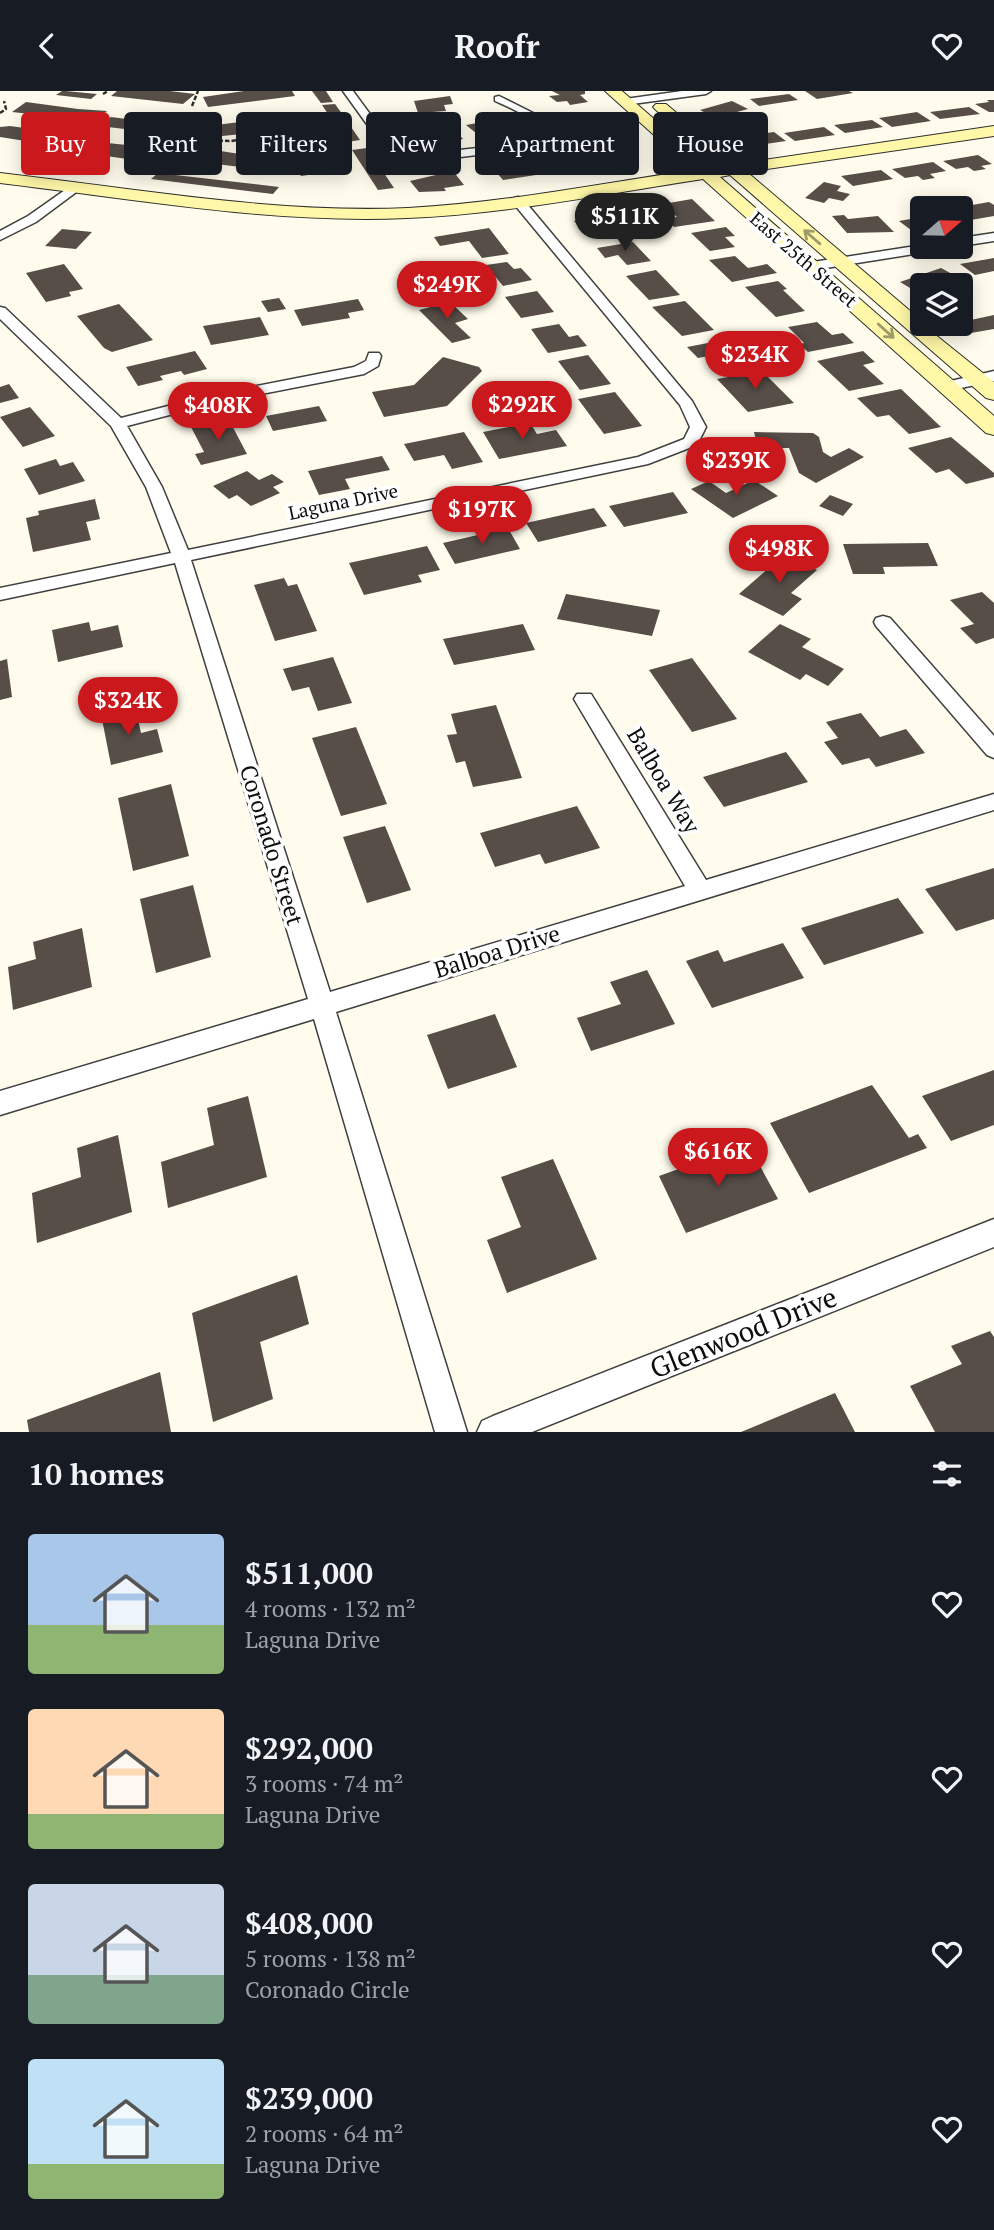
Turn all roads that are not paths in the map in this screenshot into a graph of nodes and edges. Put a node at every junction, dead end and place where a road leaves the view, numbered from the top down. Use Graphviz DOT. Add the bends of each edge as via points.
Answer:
graph roads {
  1 [pos="706,91"];
  2 [pos="350,94"];
  3 [pos="647,95"];
  4 [pos="619,96"];
  5 [pos="499,99"];
  6 [pos="667,112"];
  7 [pos="653,126"];
  8 [pos="994,131"];
  9 [pos="768,164"];
  10 [pos="700,175"];
  11 [pos="707,175"];
  12 [pos="740,175"];
  13 [pos="0,178"];
  14 [pos="75,187"];
  15 [pos="522,205"];
  16 [pos="0,236"];
  17 [pos="994,237"];
  18 [pos="973,240"];
  19 [pos="910,251"];
  20 [pos="840,262"];
  21 [pos="813,266"];
  22 [pos="0,311"];
  23 [pos="374,356"];
  24 [pos="986,377"];
  25 [pos="947,386"];
  26 [pos="994,393"];
  27 [pos="118,424"];
  28 [pos="994,428"];
  29 [pos="181,555"];
  30 [pos="0,594"];
  31 [pos="883,622"];
  32 [pos="584,699"];
  33 [pos="994,750"];
  34 [pos="994,802"];
  35 [pos="699,889"];
  36 [pos="322,1003"];
  37 [pos="0,1103"];
  38 [pos="994,1233"];
  39 [pos="451,1432"];
  40 [pos="493,1432"];
  1 -- 3 [label="street"];
  2 -- 5 [label="street" via="396,157 415,161 542,141 543,128 517,106"];
  3 -- 4 [label="street"];
  3 -- 6 [label="street, East 25th Street"];
  4 -- 7 [label="street, East 25th Street"];
  8 -- 9 [label="street"];
  10 -- 15 [label="street"];
  11 -- 21 [label="street, East 25th Street"];
  20 -- 12 [label="street, East 25th Street, one-way"];
  13 -- 14 [label="street"];
  14 -- 15 [label="street" via="302,213 407,213"];
  14 -- 16 [label="street"];
  15 -- 29 [label="street, Laguna Drive" via="687,404 698,426 691,442 642,461"];
  17 -- 18 [label="street"];
  19 -- 20 [label="street"];
  20 -- 21 [label="street"];
  20 -- 24 [label="street, East 25th Street"];
  21 -- 25 [label="street, East 25th Street, one-way"];
  22 -- 27 [label="street, Coronado Street"];
  23 -- 27 [label="street" via="373,363 359,371 215,399"];
  24 -- 25 [label="street"];
  24 -- 26 [label="street, East 25th Street"];
  25 -- 28 [label="street, East 25th Street"];
  27 -- 29 [label="street, Coronado Street" via="154,487"];
  29 -- 30 [label="street, Laguna Drive"];
  29 -- 36 [label="street, Coronado Street"];
  31 -- 33 [label="street"];
  32 -- 35 [label="street, Balboa Way"];
  34 -- 35 [label="street, Balboa Drive"];
  35 -- 36 [label="street, Balboa Drive"];
  36 -- 37 [label="street, Balboa Drive"];
  36 -- 39 [label="street, Coronado Street"];
  38 -- 40 [label="street, Glenwood Drive"];
}
